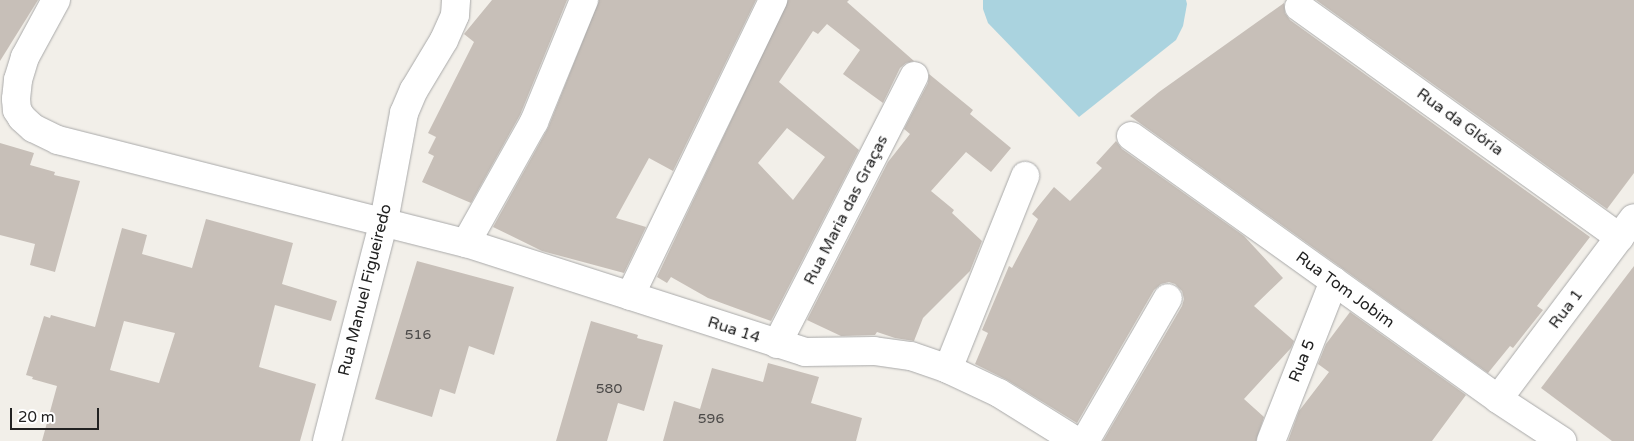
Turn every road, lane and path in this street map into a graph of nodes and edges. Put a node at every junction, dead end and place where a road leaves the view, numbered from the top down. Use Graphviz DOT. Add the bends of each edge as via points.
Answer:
graph roads {
  1 [pos="56,0"];
  2 [pos="456,0"];
  3 [pos="584,0"];
  4 [pos="773,0"];
  5 [pos="1299,7"];
  6 [pos="914,76"];
  7 [pos="1131,136"];
  8 [pos="1025,176"];
  9 [pos="384,221"];
  10 [pos="1627,228"];
  11 [pos="466,243"];
  12 [pos="1334,282"];
  13 [pos="630,296"];
  14 [pos="1168,298"];
  15 [pos="777,344"];
  16 [pos="948,369"];
  17 [pos="1498,399"];
  18 [pos="327,441"];
  19 [pos="1076,441"];
  20 [pos="1085,441"];
  21 [pos="1271,441"];
  22 [pos="1562,441"];
  1 -- 9 [label="street, Rua 14" via="24,57 18,80 17,110 34,128 58,140"];
  2 -- 9 [label="street, Rua Manuel Figueiredo" via="455,15 444,40 404,113"];
  3 -- 11 [label="street" via="534,122"];
  4 -- 13 [label="street"];
  5 -- 10 [label="street, Rua da Glória"];
  6 -- 15 [label="street, Rua Maria das Graças"];
  7 -- 12 [label="street, Rua Tom Jobim"];
  8 -- 16 [label="street"];
  9 -- 11 [label="street, Rua 14"];
  9 -- 18 [label="street, Rua Manuel Figueiredo"];
  10 -- 17 [label="street, Rua 1"];
  11 -- 13 [label="street, Rua 14"];
  12 -- 17 [label="street, Rua Tom Jobim"];
  12 -- 21 [label="street, Rua 5"];
  13 -- 15 [label="street, Rua 14"];
  14 -- 20 [label="street"];
  15 -- 16 [label="street, Rua 14" via="805,352 874,351 911,356"];
  16 -- 19 [label="street, Rua 14" via="998,393"];
  17 -- 22 [label="street, Rua Tom Jobim"];
}
